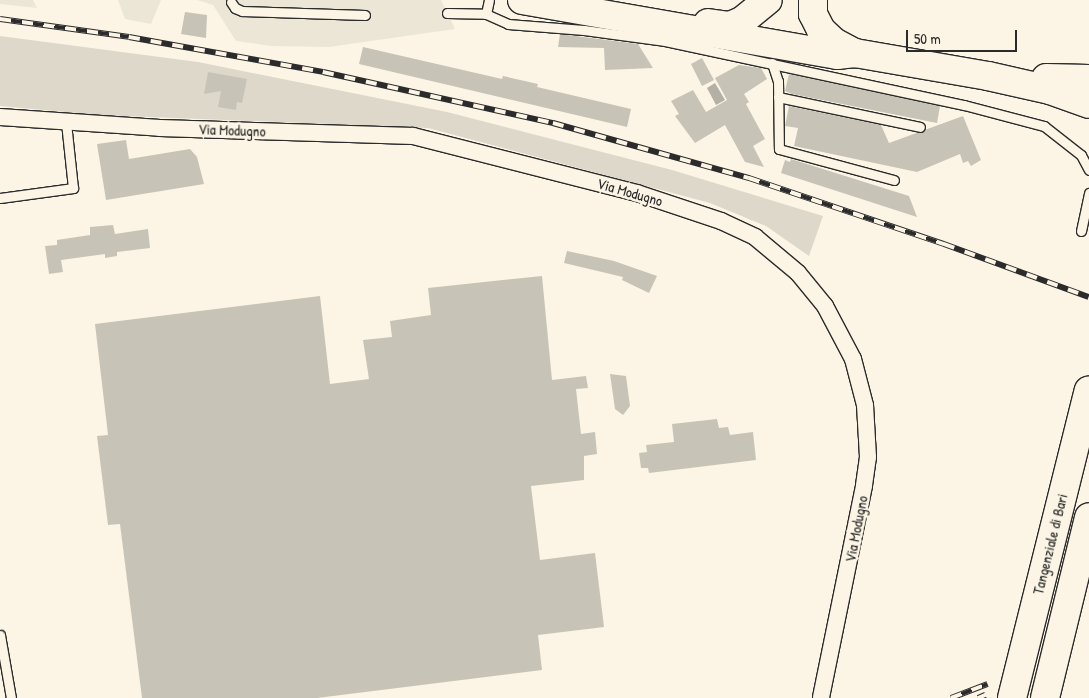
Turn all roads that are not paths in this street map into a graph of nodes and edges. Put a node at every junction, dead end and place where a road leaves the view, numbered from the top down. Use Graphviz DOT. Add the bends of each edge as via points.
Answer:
graph roads {
  1 [pos="489,0"];
  2 [pos="522,0"];
  3 [pos="768,0"];
  4 [pos="813,0"];
  5 [pos="231,2"];
  6 [pos="447,13"];
  7 [pos="486,14"];
  8 [pos="366,15"];
  9 [pos="662,25"];
  10 [pos="855,53"];
  11 [pos="772,63"];
  12 [pos="988,76"];
  13 [pos="1089,79"];
  14 [pos="778,97"];
  15 [pos="1089,104"];
  16 [pos="0,117"];
  17 [pos="66,122"];
  18 [pos="920,127"];
  19 [pos="1089,170"];
  20 [pos="894,180"];
  21 [pos="1089,193"];
  22 [pos="0,198"];
  23 [pos="1081,231"];
  24 [pos="1089,390"];
  25 [pos="1089,517"];
  26 [pos="0,635"];
  27 [pos="11,698"];
  28 [pos="821,698"];
  29 [pos="1012,698"];
  30 [pos="1045,698"];
  1 -- 7 [label="lane"];
  2 -- 9 [label="highway"];
  3 -- 9 [label="highway" via="754,13 730,26"];
  4 -- 10 [label="highway" via="813,14 820,30"];
  5 -- 8 [label="lane" via="242,11"];
  6 -- 7 [label="lane"];
  7 -- 11 [label="lane" via="508,24 656,40"];
  9 -- 10 [label="highway" via="837,55"];
  10 -- 12 [label="highway"];
  11 -- 14 [label="lane" via="778,81"];
  11 -- 19 [label="lane" via="1044,126 1081,156"];
  12 -- 13 [label="highway"];
  12 -- 15 [label="highway" via="1050,90"];
  14 -- 18 [label="lane"];
  14 -- 20 [label="lane" via="779,149"];
  16 -- 17 [label="street, Via Modugno"];
  17 -- 22 [label="lane" via="74,188"];
  17 -- 28 [label="street, Via Modugno" via="413,136 689,209 735,227 776,252 810,286 844,339 860,384 867,428 868,457 856,531"];
  21 -- 23 [label="lane"];
  24 -- 29 [label="highway, Tangenziale di Bari"];
  25 -- 30 [label="highway, Tangenziale di Bari"];
  26 -- 27 [label="lane"];
}
